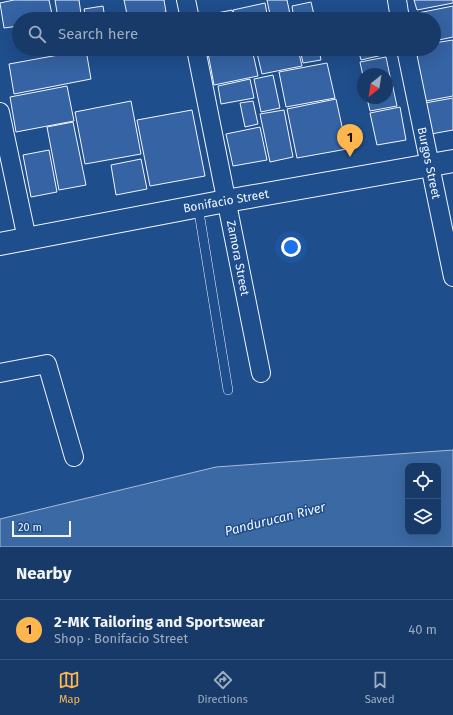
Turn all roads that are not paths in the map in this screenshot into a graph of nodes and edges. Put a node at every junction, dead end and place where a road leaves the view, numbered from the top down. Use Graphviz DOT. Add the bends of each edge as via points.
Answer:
graph roads {
  1 [pos="186,0"];
  2 [pos="397,0"];
  3 [pos="189,12"];
  4 [pos="399,12"];
  5 [pos="197,56"];
  6 [pos="407,56"];
  7 [pos="0,112"];
  8 [pos="453,161"];
  9 [pos="429,166"];
  10 [pos="226,201"];
  11 [pos="198,206"];
  12 [pos="27,239"];
  13 [pos="0,244"];
  14 [pos="453,277"];
  15 [pos="261,372"];
  16 [pos="0,373"];
  17 [pos="228,390"];
  18 [pos="74,457"];
  1 -- 3 [label="street"];
  2 -- 4 [label="street"];
  5 -- 10 [label="street, Zamora Street"];
  6 -- 9 [label="street, Burgos Street"];
  7 -- 12 [label="street"];
  8 -- 9 [label="street, Bonifacio Street"];
  9 -- 10 [label="street, Bonifacio Street"];
  9 -- 14 [label="street, Burgos Street"];
  10 -- 11 [label="street, Bonifacio Street"];
  10 -- 15 [label="street, Zamora Street"];
  11 -- 12 [label="street, Bonifacio Street"];
  11 -- 17 [label="lane"];
  12 -- 13 [label="street, Bonifacio Street"];
  16 -- 18 [label="street" via="47,364"];
}
